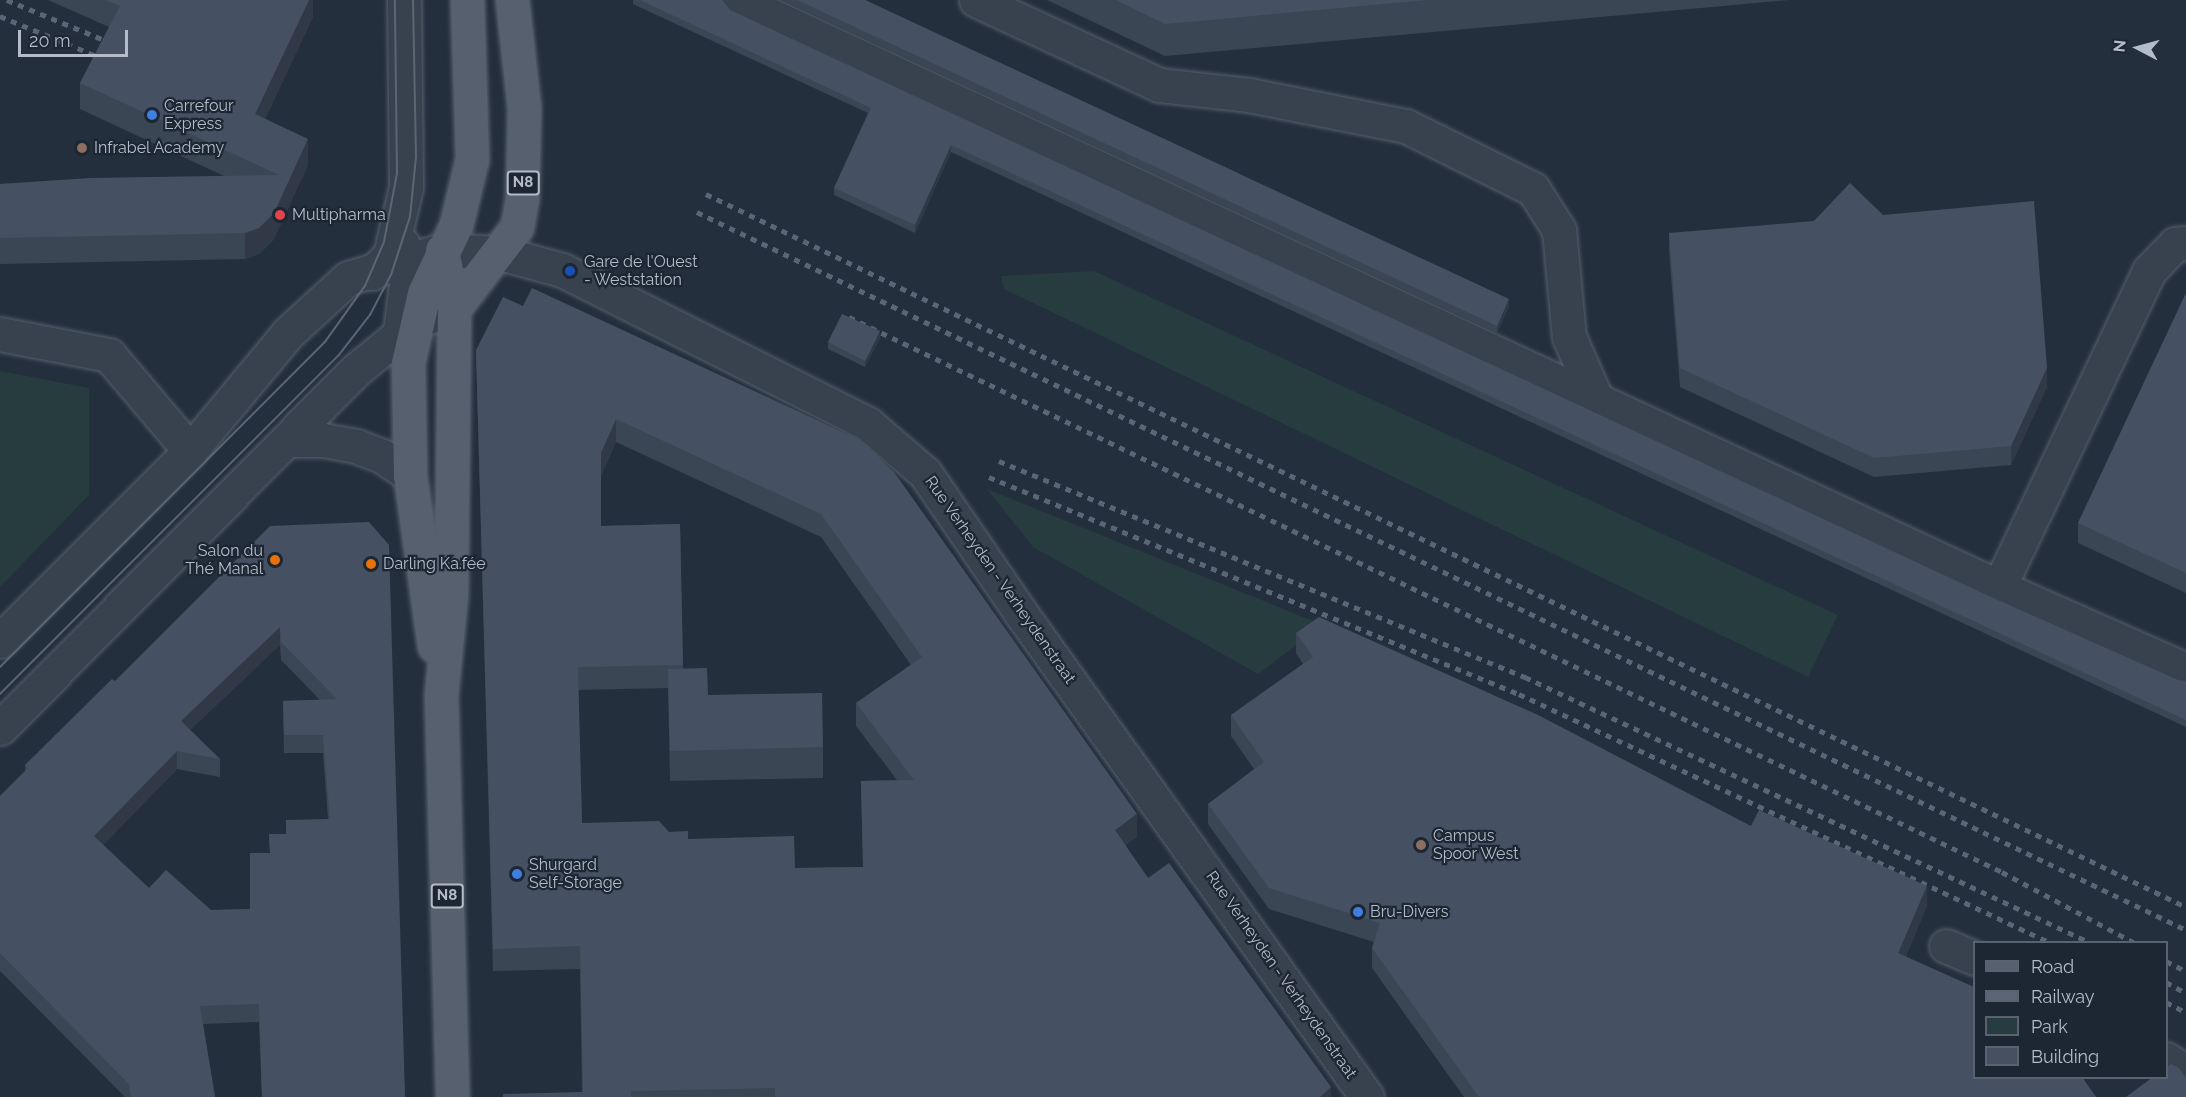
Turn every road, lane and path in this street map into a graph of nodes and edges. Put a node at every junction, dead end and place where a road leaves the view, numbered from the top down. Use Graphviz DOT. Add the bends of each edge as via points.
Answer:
graph roads {
  1 [pos="404,0"];
  2 [pos="467,0"];
  3 [pos="512,0"];
  4 [pos="738,0"];
  5 [pos="976,0"];
  6 [pos="400,214"];
  7 [pos="2186,243"];
  8 [pos="442,250"];
  9 [pos="500,253"];
  10 [pos="405,263"];
  11 [pos="372,273"];
  12 [pos="454,309"];
  13 [pos="408,326"];
  14 [pos="0,334"];
  15 [pos="1595,396"];
  16 [pos="288,440"];
  17 [pos="190,451"];
  18 [pos="410,475"];
  19 [pos="1999,587"];
  20 [pos="0,641"];
  21 [pos="2186,670"];
  22 [pos="441,695"];
  23 [pos="0,728"];
  24 [pos="2168,1060"];
  25 [pos="2186,1072"];
  26 [pos="452,1097"];
  27 [pos="1367,1097"];
  1 -- 6 [label="street" via="407,156"];
  2 -- 8 [label="main road, N8" via="472,159 465,201"];
  3 -- 9 [label="main road, N8" via="524,108 524,175 517,227"];
  4 -- 15 [label="street"];
  5 -- 15 [label="street" via="1159,85 1249,95 1406,126 1533,189 1558,230 1569,337"];
  6 -- 8 [label="street"];
  6 -- 10 [label="street"];
  6 -- 11 [label="street" via="390,255"];
  7 -- 19 [label="street" via="2175,244 2149,271"];
  8 -- 9 [label="street, Rue Verheyden - Verheydenstraat"];
  8 -- 10 [label="street"];
  8 -- 12 [label="main road, N8"];
  8 -- 13 [label="main road, N8"];
  9 -- 12 [label="main road, N8"];
  9 -- 27 [label="street, Rue Verheyden - Verheydenstraat" via="562,270 868,424 926,472 1020,612"];
  10 -- 11 [label="street"];
  10 -- 13 [label="street"];
  11 -- 17 [label="street" via="348,278 288,333"];
  12 -- 13 [label="street"];
  12 -- 22 [label="main road, N8" via="451,595"];
  13 -- 16 [label="street" via="356,370"];
  13 -- 18 [label="main road, N8"];
  14 -- 17 [label="street" via="108,355"];
  15 -- 19 [label="street"];
  16 -- 18 [label="street" via="323,440 356,446 382,456"];
  16 -- 23 [label="street"];
  17 -- 20 [label="street"];
  18 -- 22 [label="main road, N8"];
  19 -- 21 [label="street"];
  22 -- 26 [label="main road, N8"];
  24 -- 25 [label="street"];
}
